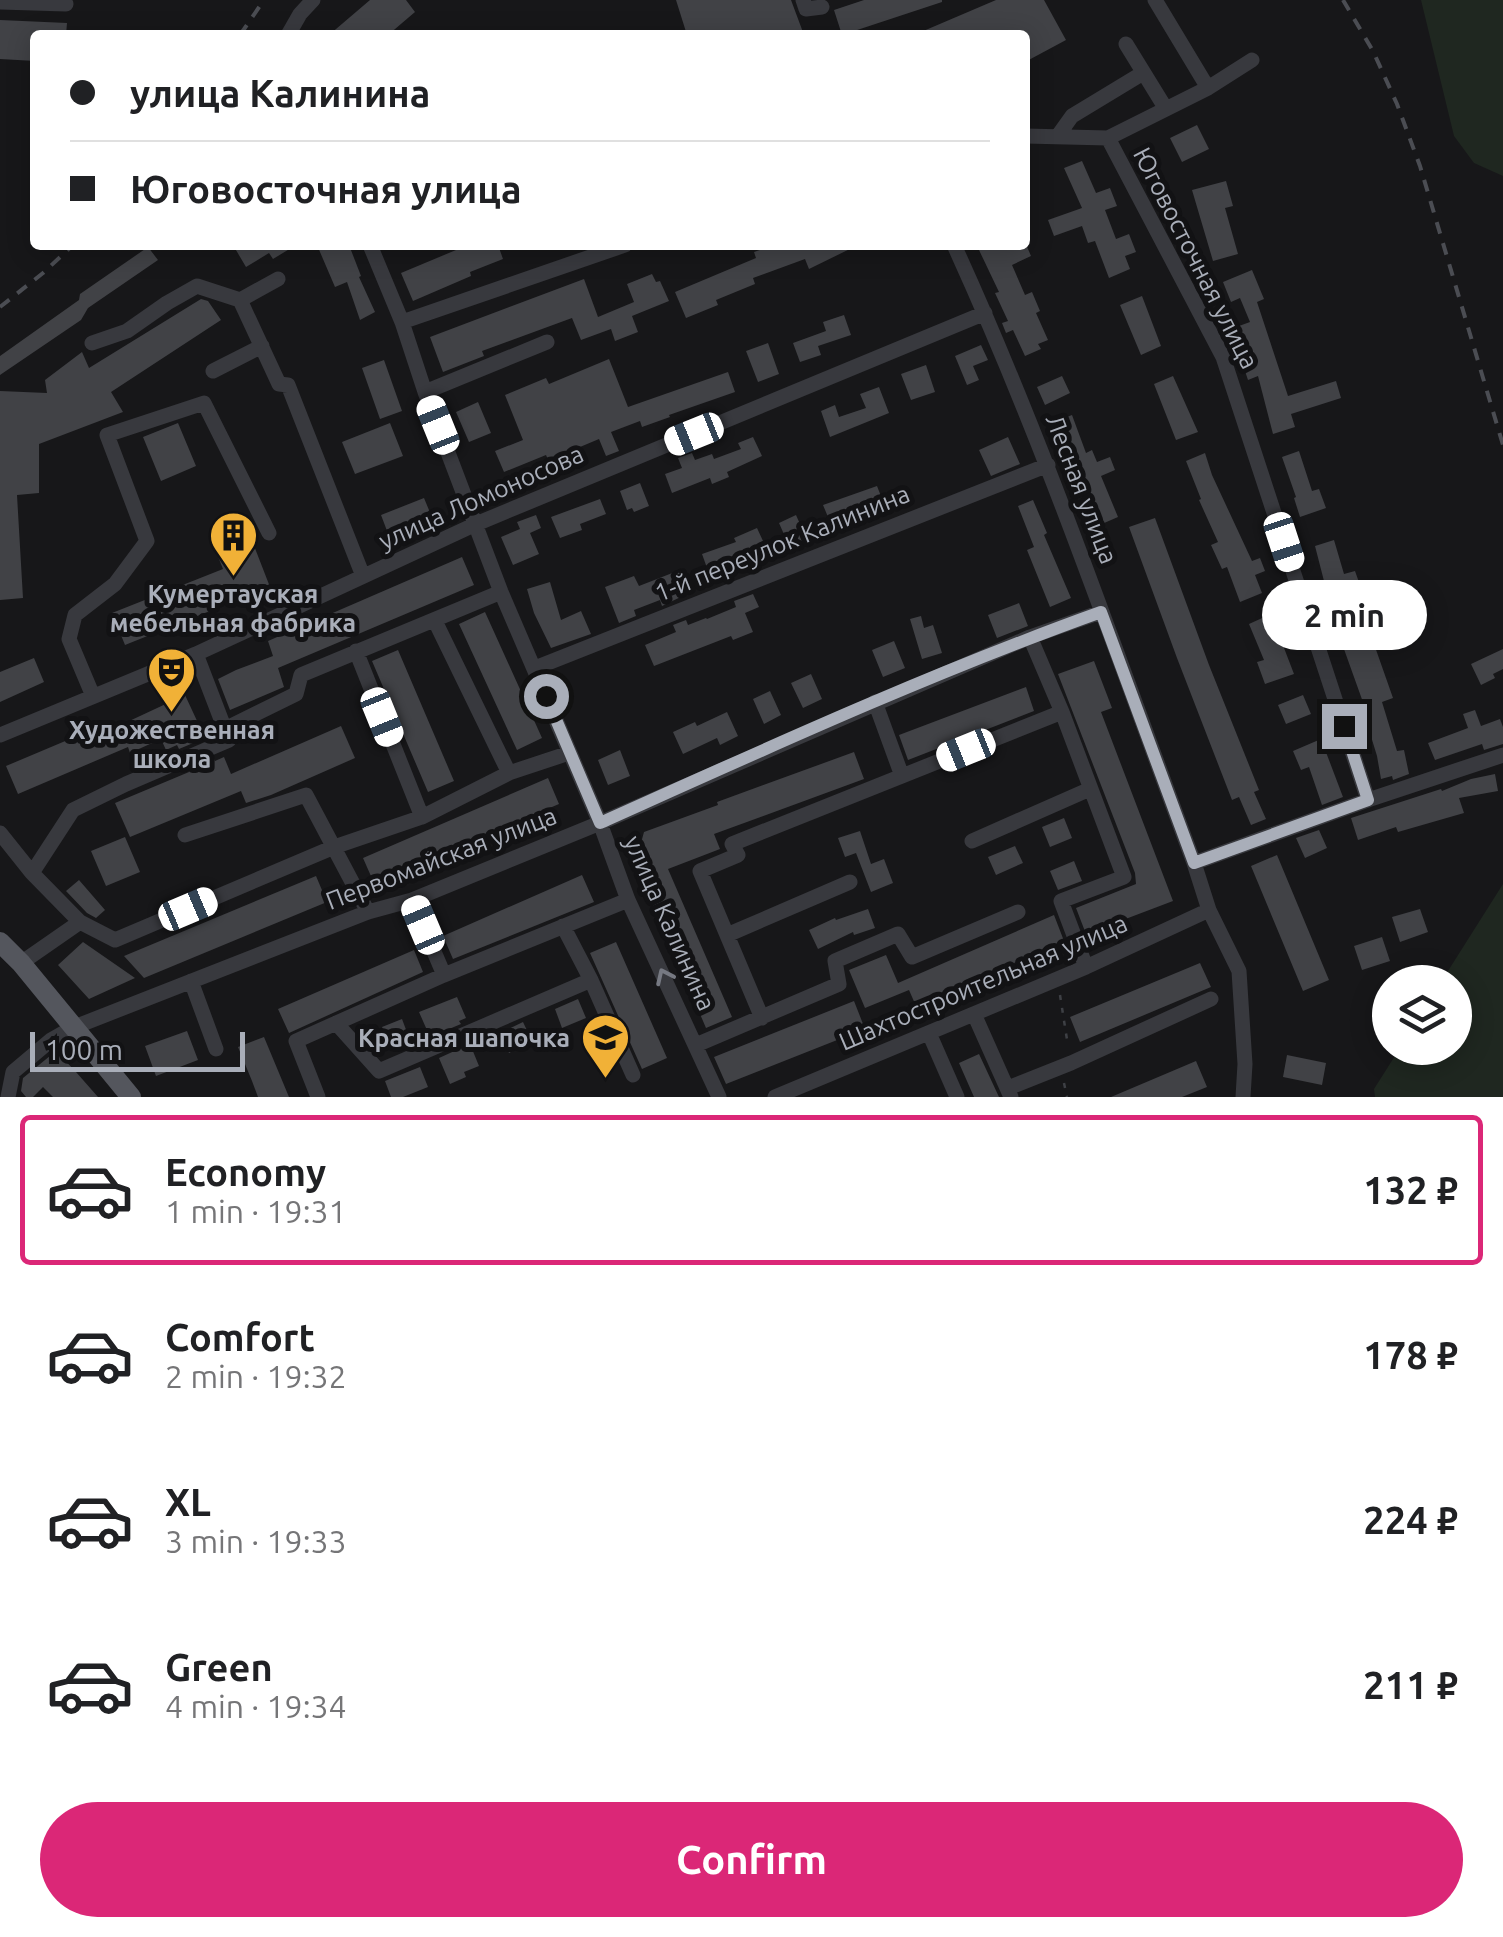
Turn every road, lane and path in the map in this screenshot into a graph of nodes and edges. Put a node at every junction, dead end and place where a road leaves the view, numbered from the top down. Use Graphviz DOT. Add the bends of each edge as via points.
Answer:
graph roads {
  1 [pos="312,0"];
  2 [pos="803,0"];
  3 [pos="1155,0"];
  4 [pos="0,2"];
  5 [pos="66,4"];
  6 [pos="822,7"];
  7 [pos="291,30"];
  8 [pos="1126,44"];
  9 [pos="1252,60"];
  10 [pos="1143,73"];
  11 [pos="1208,88"];
  12 [pos="1166,110"];
  13 [pos="1030,136"];
  14 [pos="1057,137"];
  15 [pos="1108,138"];
  16 [pos="372,250"];
  17 [pos="611,250"];
  18 [pos="956,250"];
  19 [pos="278,279"];
  20 [pos="240,300"];
  21 [pos="985,313"];
  22 [pos="402,322"];
  23 [pos="547,342"];
  24 [pos="92,343"];
  25 [pos="262,346"];
  26 [pos="213,371"];
  27 [pos="424,392"];
  28 [pos="1048,464"];
  29 [pos="476,524"];
  30 [pos="270,534"];
  31 [pos="363,576"];
  32 [pos="501,592"];
  33 [pos="1101,612"];
  34 [pos="435,621"];
  35 [pos="1030,637"];
  36 [pos="356,650"];
  37 [pos="196,654"];
  38 [pos="535,668"];
  39 [pos="92,696"];
  40 [pos="875,702"];
  41 [pos="1062,712"];
  42 [pos="225,729"];
  43 [pos="0,734"];
  44 [pos="569,753"];
  45 [pos="1503,755"];
  46 [pos="509,774"];
  47 [pos="902,776"];
  48 [pos="1090,789"];
  49 [pos="1368,800"];
  50 [pos="422,817"];
  51 [pos="600,823"];
  52 [pos="0,833"];
  53 [pos="186,835"];
  54 [pos="972,841"];
  55 [pos="334,847"];
  56 [pos="1194,863"];
  57 [pos="32,873"];
  58 [pos="850,882"];
  59 [pos="412,900"];
  60 [pos="628,900"];
  61 [pos="1209,910"];
  62 [pos="368,912"];
  63 [pos="1018,912"];
  64 [pos="80,922"];
  65 [pos="563,926"];
  66 [pos="727,935"];
  67 [pos="0,942"];
  68 [pos="21,963"];
  69 [pos="1086,968"];
  70 [pos="444,975"];
  71 [pos="591,980"];
  72 [pos="1057,980"];
  73 [pos="190,981"];
  74 [pos="1211,999"];
  75 [pos="974,1014"];
  76 [pos="762,1018"];
  77 [pos="336,1022"];
  78 [pos="72,1028"];
  79 [pos="929,1033"];
  80 [pos="696,1045"];
  81 [pos="216,1049"];
  82 [pos="1071,1062"];
  83 [pos="633,1075"];
  84 [pos="1010,1093"];
  85 [pos="11,1094"];
  86 [pos="1238,1095"];
  87 [pos="131,1097"];
  88 [pos="318,1097"];
  89 [pos="718,1097"];
  90 [pos="775,1097"];
  91 [pos="957,1097"];
  1 -- 7 [label="street"];
  2 -- 6 [label="street" via="806,9"];
  3 -- 11 [label="street"];
  4 -- 5 [label="street"];
  8 -- 10 [label="street"];
  9 -- 11 [label="street"];
  10 -- 12 [label="street"];
  10 -- 14 [label="street" via="1072,116"];
  11 -- 12 [label="street"];
  12 -- 15 [label="street"];
  13 -- 14 [label="street"];
  14 -- 15 [label="street"];
  15 -- 49 [label="street, Юговосточная улица" via="1224,357"];
  16 -- 22 [label="street, улица Калинина"];
  17 -- 22 [label="street"];
  18 -- 21 [label="street, Лесная улица"];
  19 -- 20 [label="street"];
  20 -- 24 [label="street" via="197,286 127,331"];
  20 -- 25 [label="street"];
  21 -- 28 [label="street, Лесная улица"];
  21 -- 29 [label="street, улица Ломоносова"];
  22 -- 27 [label="street, улица Калинина"];
  23 -- 27 [label="street"];
  25 -- 26 [label="street"];
  25 -- 31 [label="street" via="279,384 288,385"];
  27 -- 29 [label="street, улица Калинина"];
  28 -- 33 [label="street, Лесная улица"];
  28 -- 38 [label="street, 1-й переулок Калинина"];
  29 -- 31 [label="street, улица Ломоносова"];
  29 -- 32 [label="street, улица Калинина"];
  30 -- 39 [label="street" via="204,403 106,435 147,541 115,584 75,616 69,639"];
  31 -- 37 [label="street, улица Ломоносова"];
  32 -- 34 [label="street"];
  32 -- 38 [label="street, улица Калинина"];
  33 -- 35 [label="street, Первомайская улица"];
  33 -- 56 [label="street, Лесная улица"];
  34 -- 36 [label="street"];
  34 -- 46 [label="street"];
  35 -- 40 [label="street, Первомайская улица"];
  35 -- 41 [label="street"];
  36 -- 42 [label="street" via="301,675 296,694"];
  36 -- 50 [label="street"];
  37 -- 39 [label="street, улица Ломоносова"];
  37 -- 42 [label="street"];
  38 -- 44 [label="street, улица Калинина"];
  39 -- 43 [label="street, улица Ломоносова"];
  40 -- 47 [label="street"];
  40 -- 51 [label="street, Первомайская улица"];
  41 -- 47 [label="street"];
  41 -- 48 [label="street"];
  42 -- 57 [label="street" via="229,740 73,810"];
  44 -- 46 [label="street"];
  44 -- 51 [label="street, улица Калинина"];
  45 -- 49 [label="street"];
  46 -- 50 [label="street"];
  47 -- 66 [label="street" via="732,844 738,855 700,871"];
  48 -- 54 [label="street"];
  48 -- 69 [label="street" via="1124,876 1061,901"];
  49 -- 56 [label="street"];
  50 -- 55 [label="street"];
  51 -- 59 [label="street, Первомайская улица"];
  51 -- 60 [label="street, улица Калинина"];
  52 -- 57 [label="street"];
  53 -- 55 [label="street" via="306,795"];
  55 -- 62 [label="street"];
  55 -- 64 [label="street" via="115,940"];
  56 -- 61 [label="street, Лесная улица"];
  57 -- 64 [label="street"];
  58 -- 66 [label="street"];
  59 -- 62 [label="street, Первомайская улица"];
  59 -- 70 [label="street"];
  60 -- 65 [label="street"];
  80 -- 60 [label="street, улица Калинина, one-way"];
  61 -- 69 [label="street, Шахтостроительная улица"];
  61 -- 86 [label="street, Лесная улица" via="1239,972 1245,1064"];
  62 -- 73 [label="street, Первомайская улица"];
  63 -- 76 [label="street" via="912,957 898,934 835,961 839,984"];
  64 -- 68 [label="street"];
  65 -- 70 [label="street"];
  65 -- 71 [label="street"];
  66 -- 76 [label="street"];
  67 -- 68 [label="main road"];
  68 -- 78 [label="main road"];
  69 -- 72 [label="street, Шахтостроительная улица"];
  70 -- 77 [label="street"];
  71 -- 77 [label="street" via="379,1072"];
  71 -- 83 [label="street"];
  72 -- 75 [label="street, Шахтостроительная улица"];
  72 -- 82 [label="path"];
  73 -- 78 [label="street, Первомайская улица"];
  73 -- 81 [label="street"];
  74 -- 82 [label="street"];
  75 -- 79 [label="street, Шахтостроительная улица"];
  75 -- 84 [label="street"];
  76 -- 80 [label="street"];
  77 -- 88 [label="street" via="296,1040"];
  78 -- 85 [label="street, Первомайская улица" via="13,1072"];
  78 -- 87 [label="main road"];
  79 -- 90 [label="street, Шахтостроительная улица"];
  79 -- 91 [label="street"];
  80 -- 89 [label="street, улица Калинина"];
  82 -- 84 [label="street"];
}
